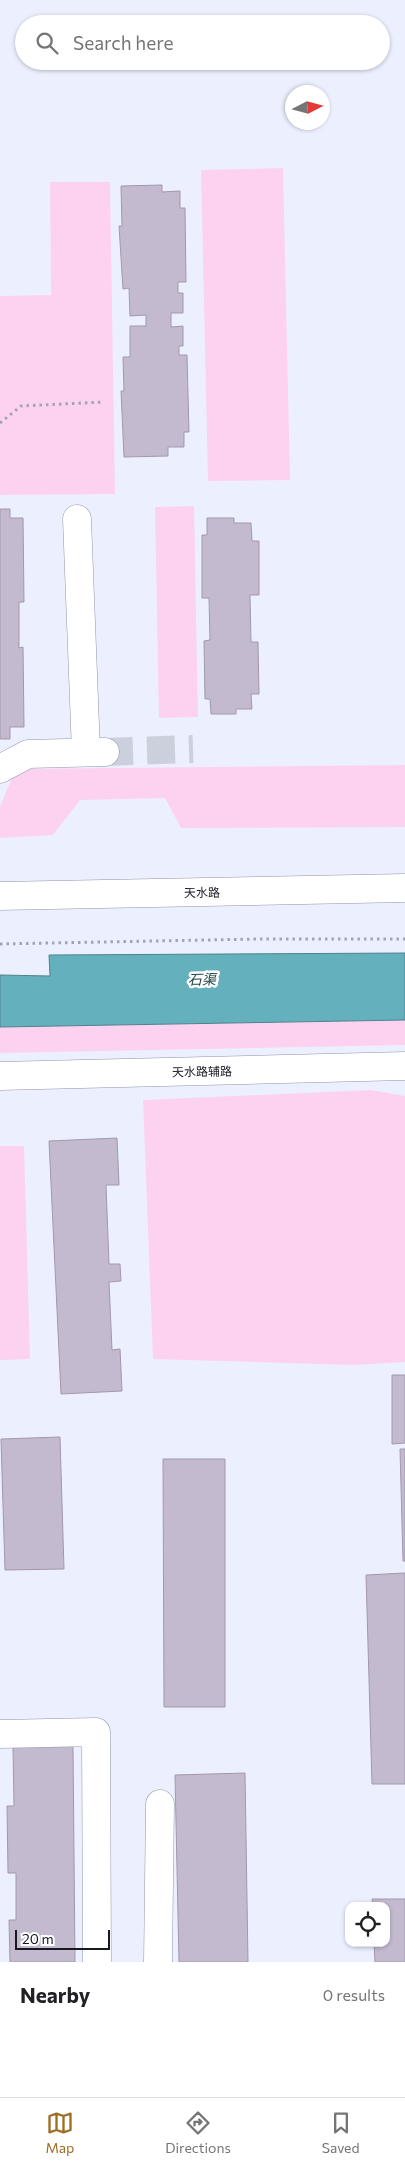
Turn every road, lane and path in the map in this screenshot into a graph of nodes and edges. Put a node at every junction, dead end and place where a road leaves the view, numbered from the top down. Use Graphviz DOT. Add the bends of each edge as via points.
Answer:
graph roads {
  1 [pos="104,402"];
  2 [pos="0,423"];
  3 [pos="77,519"];
  4 [pos="0,769"];
  5 [pos="405,888"];
  6 [pos="0,896"];
  7 [pos="405,939"];
  8 [pos="0,944"];
  9 [pos="405,1066"];
  10 [pos="0,1076"];
  11 [pos="0,1734"];
  12 [pos="160,1804"];
  13 [pos="97,1962"];
  14 [pos="158,1962"];
  1 -- 2 [label="path" via="20,406"];
  3 -- 4 [label="street" via="96,752 28,754"];
  5 -- 6 [label="street, 天水路"];
  7 -- 8 [label="path"];
  9 -- 10 [label="street, 天水路辅路"];
  11 -- 13 [label="street" via="96,1732"];
  12 -- 14 [label="street"];
}
